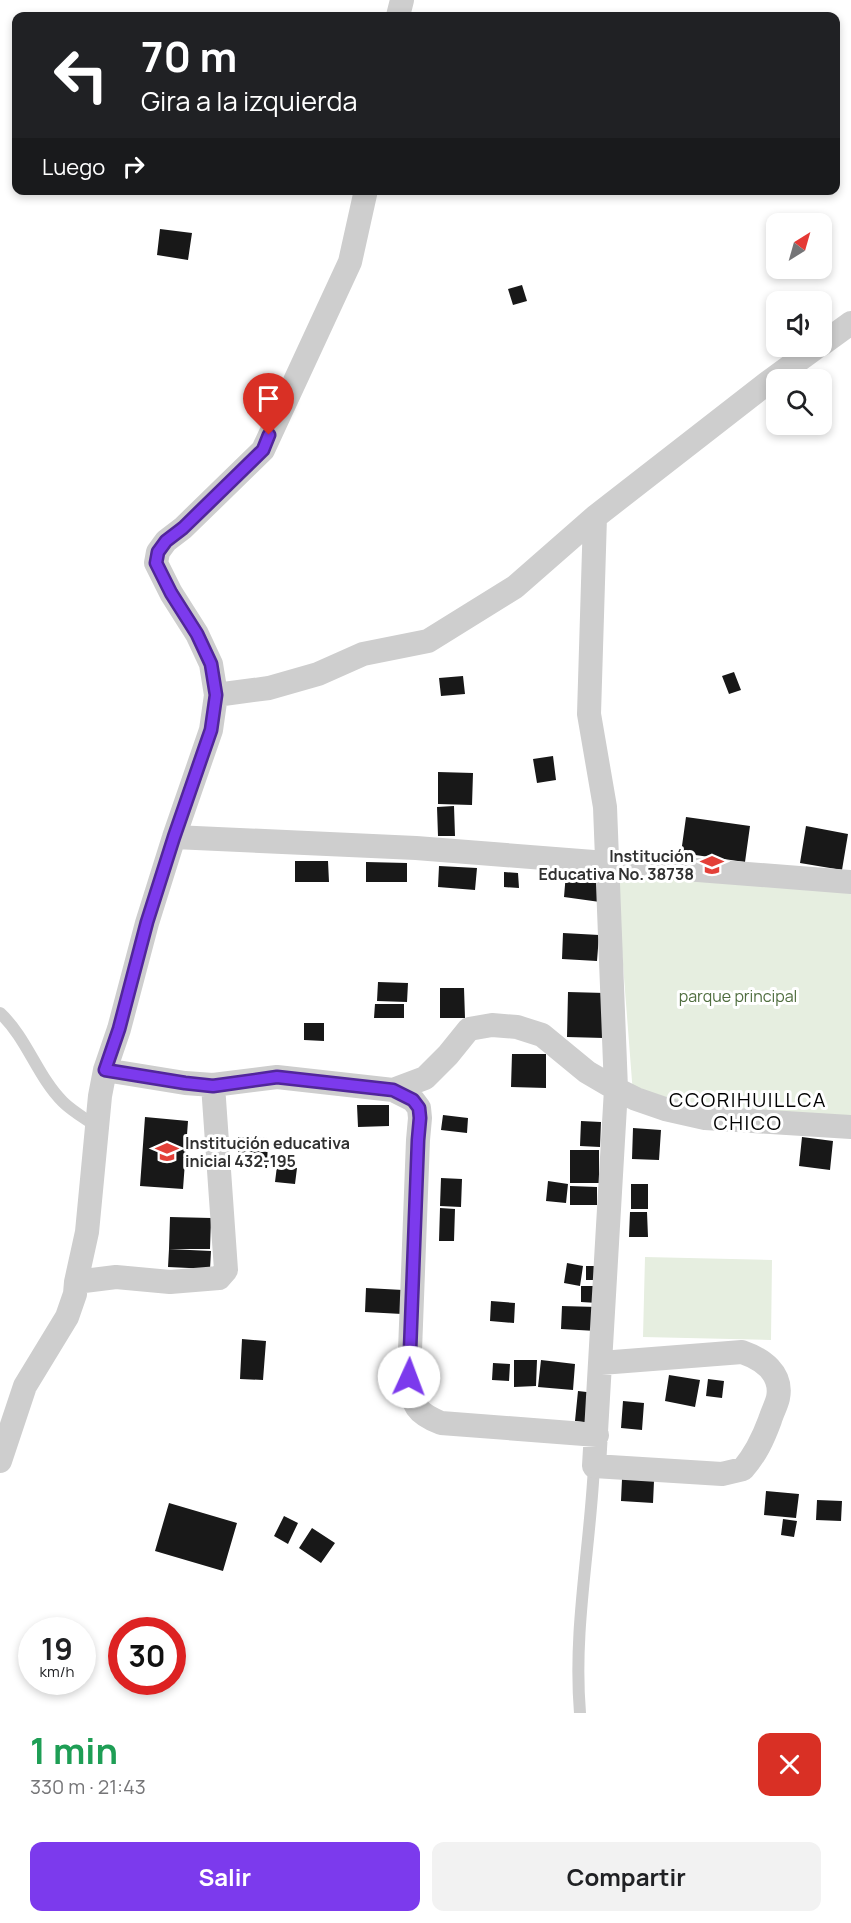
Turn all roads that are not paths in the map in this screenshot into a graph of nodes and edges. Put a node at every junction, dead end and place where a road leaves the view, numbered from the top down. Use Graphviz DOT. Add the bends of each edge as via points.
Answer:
graph roads {
  1 [pos="365,195"];
  2 [pos="851,323"];
  3 [pos="832,337"];
  4 [pos="803,357"];
  5 [pos="595,517"];
  6 [pos="216,695"];
  7 [pos="174,837"];
  8 [pos="609,864"];
  9 [pos="851,882"];
  10 [pos="0,1013"];
  11 [pos="105,1070"];
  12 [pos="213,1086"];
  13 [pos="616,1089"];
  14 [pos="393,1090"];
  15 [pos="97,1127"];
  16 [pos="851,1127"];
  17 [pos="76,1282"];
  18 [pos="601,1363"];
  19 [pos="597,1435"];
  20 [pos="0,1461"];
  21 [pos="594,1466"];
  22 [pos="580,1713"];
  1 -- 6 [label="street" via="350,262 263,450 158,552 156,563 211,664"];
  2 -- 3 [label="street"];
  4 -- 5 [label="street"];
  5 -- 6 [label="street" via="515,587 428,641 363,654 318,674 269,688"];
  5 -- 8 [label="street" via="589,714 605,807"];
  6 -- 7 [label="street" via="211,730"];
  7 -- 8 [label="street" via="416,848"];
  7 -- 11 [label="street"];
  8 -- 9 [label="street"];
  8 -- 13 [label="street"];
  10 -- 15 [label="lane" via="63,1102"];
  11 -- 12 [label="street"];
  11 -- 15 [label="street"];
  12 -- 14 [label="street" via="277,1077"];
  12 -- 17 [label="street" via="226,1270 219,1278 209,1280 170,1282 116,1277"];
  13 -- 14 [label="street" via="542,1035 492,1025 469,1029 425,1078"];
  13 -- 16 [label="street" via="665,1109 705,1118"];
  13 -- 18 [label="street"];
  14 -- 19 [label="street" via="413,1100 420,1118 409,1377 419,1411 441,1423"];
  15 -- 17 [label="street" via="87,1232"];
  17 -- 20 [label="street" via="67,1317 26,1386"];
  18 -- 19 [label="street"];
  18 -- 21 [label="street" via="742,1352 771,1368 778,1397 760,1444 743,1469 722,1474"];
  19 -- 21 [label="street"];
  21 -- 22 [label="lane" via="582,1592"];
}
